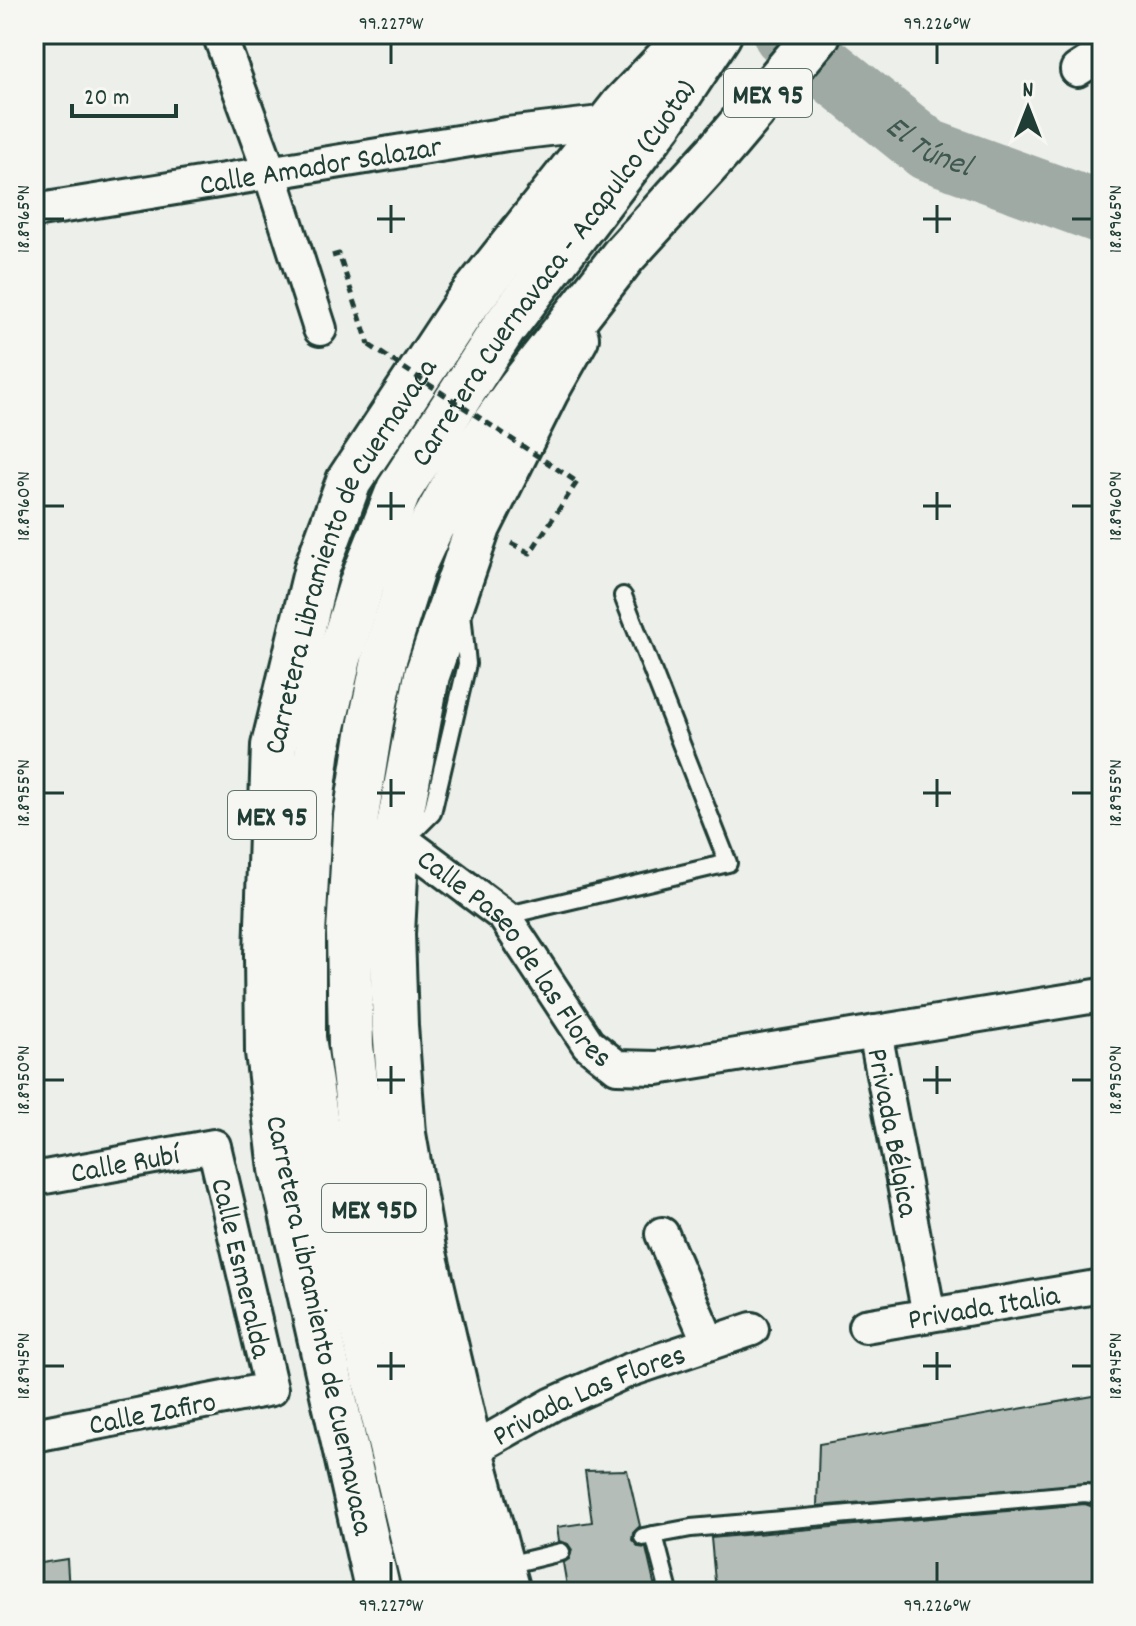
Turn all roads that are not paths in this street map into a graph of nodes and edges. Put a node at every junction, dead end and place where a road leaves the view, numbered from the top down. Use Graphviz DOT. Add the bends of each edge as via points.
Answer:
graph roads {
  1 [pos="219,34"];
  2 [pos="692,34"];
  3 [pos="719,34"];
  4 [pos="818,34"];
  5 [pos="631,117"];
  6 [pos="270,173"];
  7 [pos="34,211"];
  8 [pos="624,255"];
  9 [pos="320,329"];
  10 [pos="623,596"];
  11 [pos="398,833"];
  12 [pos="504,916"];
  13 [pos="1102,995"];
  14 [pos="875,1032"];
  15 [pos="214,1146"];
  16 [pos="34,1179"];
  17 [pos="662,1234"];
  18 [pos="1102,1286"];
  19 [pos="929,1315"];
  20 [pos="865,1326"];
  21 [pos="752,1329"];
  22 [pos="709,1343"];
  23 [pos="271,1389"];
  24 [pos="34,1435"];
  25 [pos="470,1451"];
  26 [pos="1102,1499"];
  27 [pos="561,1552"];
  28 [pos="505,1579"];
  29 [pos="378,1592"];
  30 [pos="426,1592"];
  31 [pos="463,1592"];
  32 [pos="669,1592"];
  1 -- 6 [label="street"];
  2 -- 5 [label="main road, Carretera Libramiento de Cuernavaca / MEX 95"];
  3 -- 5 [label="main road, Carretera Cuernavaca - Acapulco (Cuota) / MEX 95D"];
  4 -- 8 [label="main road, MEX 95"];
  5 -- 6 [label="street, Calle Amador Salazar"];
  5 -- 29 [label="main road, Carretera Libramiento de Cuernavaca / MEX 95" via="464,307 349,481 317,568 274,746 268,1052 280,1155"];
  5 -- 30 [label="main road, Carretera Cuernavaca - Acapulco (Cuota) / MEX 95D" via="399,490 339,658 318,748 309,819 303,1038 321,1155"];
  6 -- 7 [label="street, Calle Amador Salazar"];
  6 -- 9 [label="street"];
  8 -- 11 [label="main road, MEX 95" via="546,391 478,527 427,675"];
  8 -- 31 [label="main road, Carretera Cuernavaca - Acapulco (Cuota) / MEX 95D" via="484,438 431,527 385,656 356,816 349,932 351,1046 363,1150 384,1262"];
  10 -- 12 [label="lane" via="728,863"];
  11 -- 12 [label="street, Calle Paseo de las Flores"];
  11 -- 25 [label="main road, MEX 95" via="392,934 403,1134 423,1249"];
  12 -- 14 [label="street, Calle Paseo de las Flores" via="588,1044 617,1067 657,1068"];
  13 -- 14 [label="street, Privada Bélgica"];
  14 -- 19 [label="street, Privada Bélgica"];
  15 -- 16 [label="street, Calle Rubí"];
  15 -- 23 [label="street, Calle Esmeralda"];
  17 -- 22 [label="street, Privada Las Flores"];
  18 -- 19 [label="street, Privada Italia"];
  19 -- 20 [label="street, Privada Italia"];
  21 -- 22 [label="street, Privada Las Flores"];
  22 -- 25 [label="street, Privada Las Flores" via="565,1399"];
  23 -- 24 [label="street, Calle Zafiro"];
  25 -- 28 [label="main road, MEX 95"];
  26 -- 32 [label="lane" via="1085,1493 649,1536"];
  27 -- 28 [label="lane"];
}
